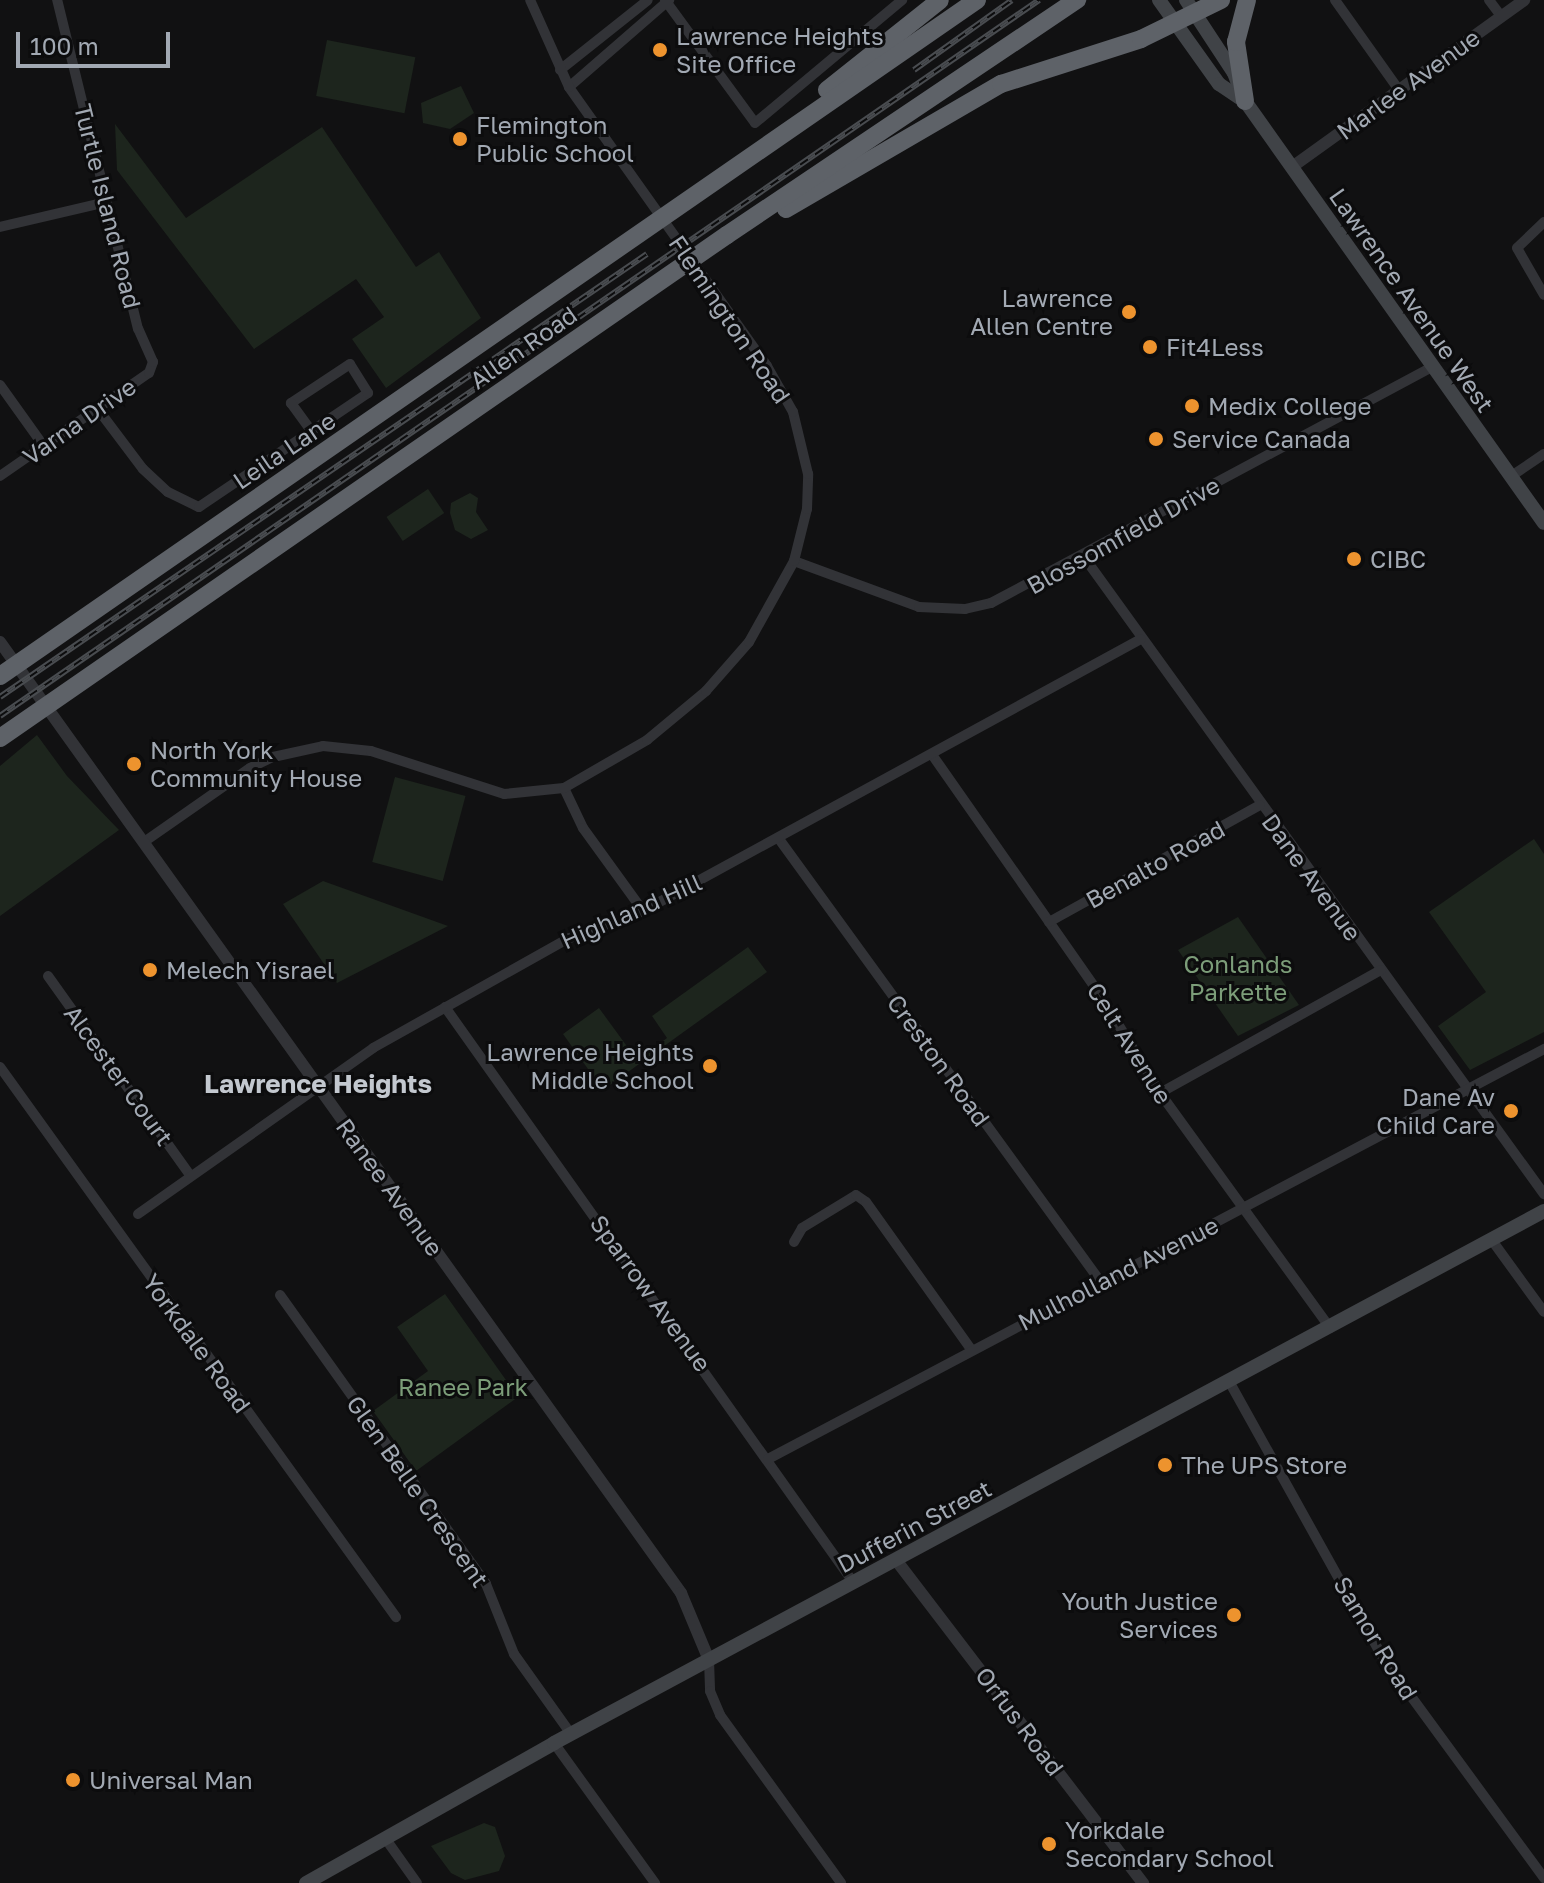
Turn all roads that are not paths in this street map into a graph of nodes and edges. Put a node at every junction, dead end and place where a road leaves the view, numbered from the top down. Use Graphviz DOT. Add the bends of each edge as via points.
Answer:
graph roads {
  1 [pos="57,0"];
  2 [pos="530,0"];
  3 [pos="648,0"];
  4 [pos="902,0"];
  5 [pos="940,0"];
  6 [pos="977,0"];
  7 [pos="1077,0"];
  8 [pos="1159,0"];
  9 [pos="1221,0"];
  10 [pos="1247,0"];
  11 [pos="1335,0"];
  12 [pos="1489,0"];
  13 [pos="1524,0"];
  14 [pos="667,1"];
  15 [pos="1190,6"];
  16 [pos="1501,16"];
  17 [pos="1172,20"];
  18 [pos="560,70"];
  19 [pos="569,87"];
  20 [pos="1399,90"];
  21 [pos="1245,101"];
  22 [pos="1292,167"];
  23 [pos="697,193"];
  24 [pos="107,202"];
  25 [pos="1544,222"];
  26 [pos="0,227"];
  27 [pos="727,235"];
  28 [pos="1544,295"];
  29 [pos="153,362"];
  30 [pos="1434,366"];
  31 [pos="0,385"];
  32 [pos="97,408"];
  33 [pos="311,431"];
  34 [pos="43,445"];
  35 [pos="1544,454"];
  36 [pos="0,476"];
  37 [pos="1510,477"];
  38 [pos="1544,523"];
  39 [pos="1084,557"];
  40 [pos="794,561"];
  41 [pos="1141,639"];
  42 [pos="0,642"];
  43 [pos="0,676"];
  44 [pos="6,734"];
  45 [pos="0,745"];
  46 [pos="933,756"];
  47 [pos="564,788"];
  48 [pos="1260,805"];
  49 [pos="779,839"];
  50 [pos="144,842"];
  51 [pos="643,911"];
  52 [pos="1049,922"];
  53 [pos="1381,970"];
  54 [pos="48,976"];
  55 [pos="445,1007"];
  56 [pos="1544,1049"];
  57 [pos="0,1067"];
  58 [pos="318,1087"];
  59 [pos="1467,1087"];
  60 [pos="1160,1093"];
  61 [pos="190,1175"];
  62 [pos="1544,1194"];
  63 [pos="1245,1207"];
  64 [pos="1544,1211"];
  65 [pos="138,1214"];
  66 [pos="1491,1239"];
  67 [pos="794,1242"];
  68 [pos="1100,1281"];
  69 [pos="280,1295"];
  70 [pos="1544,1312"];
  71 [pos="1330,1328"];
  72 [pos="971,1349"];
  73 [pos="1230,1383"];
  74 [pos="768,1459"];
  75 [pos="896,1560"];
  76 [pos="853,1582"];
  77 [pos="396,1617"];
  78 [pos="709,1660"];
  79 [pos="571,1734"];
  80 [pos="554,1743"];
  81 [pos="391,1835"];
  82 [pos="1544,1878"];
  83 [pos="306,1883"];
  84 [pos="417,1883"];
  85 [pos="655,1883"];
  86 [pos="841,1883"];
  87 [pos="1143,1883"];
  1 -- 24 [label="street, Turtle Island Road"];
  2 -- 18 [label="street, Flemington Road"];
  3 -- 18 [label="street"];
  4 -- 14 [label="street" via="755,123"];
  5 -- 23 [label="highway"];
  6 -- 23 [label="highway, Allen Road"];
  7 -- 27 [label="highway, Allen Road"];
  8 -- 17 [label="main road, Lawrence Avenue West"];
  9 -- 15 [label="highway"];
  10 -- 21 [label="highway" via="1236,42"];
  11 -- 20 [label="street"];
  12 -- 16 [label="street"];
  13 -- 16 [label="street, Marlee Avenue"];
  14 -- 19 [label="street"];
  15 -- 17 [label="highway"];
  15 -- 21 [label="main road, Lawrence Avenue West" via="1234,73"];
  16 -- 20 [label="street, Marlee Avenue"];
  17 -- 21 [label="main road, Lawrence Avenue West" via="1219,84"];
  17 -- 27 [label="highway" via="1141,39 1001,84 742,236"];
  18 -- 19 [label="street, Flemington Road"];
  19 -- 40 [label="street, Flemington Road" via="776,381 798,426 808,492"];
  20 -- 22 [label="street, Marlee Avenue"];
  21 -- 22 [label="main road, Lawrence Avenue West"];
  22 -- 30 [label="main road, Lawrence Avenue West"];
  23 -- 43 [label="highway, Allen Road"];
  24 -- 26 [label="street"];
  24 -- 29 [label="street, Turtle Island Road" via="138,329"];
  25 -- 28 [label="street" via="1517,248"];
  27 -- 44 [label="highway, Allen Road"];
  29 -- 32 [label="street, Varna Drive" via="149,373"];
  30 -- 37 [label="main road, Lawrence Avenue West"];
  30 -- 39 [label="street, Blossomfield Drive"];
  31 -- 34 [label="street"];
  32 -- 33 [label="street, Leila Lane" via="143,469 168,492 199,507"];
  32 -- 34 [label="street, Varna Drive"];
  33 -- 33 [label="street, Leila Lane" via="368,393 350,364 291,403"];
  34 -- 36 [label="street, Varna Drive"];
  35 -- 37 [label="street"];
  37 -- 38 [label="main road, Lawrence Avenue West"];
  39 -- 40 [label="street, Blossomfield Drive" via="999,600 946,610 897,601"];
  39 -- 41 [label="street, Dane Avenue"];
  40 -- 47 [label="street, Flemington Road" via="749,642 706,691 630,752"];
  41 -- 46 [label="street, Highland Hill"];
  41 -- 48 [label="street, Dane Avenue"];
  42 -- 50 [label="street, Ranee Avenue"];
  44 -- 45 [label="highway, Allen Road"];
  46 -- 49 [label="street, Highland Hill"];
  46 -- 52 [label="street, Celt Avenue"];
  47 -- 50 [label="street, Flemington Road" via="504,794 371,751 323,746 250,768"];
  47 -- 51 [label="street" via="583,828"];
  48 -- 52 [label="street, Benalto Road"];
  48 -- 53 [label="street, Dane Avenue"];
  49 -- 51 [label="street, Highland Hill"];
  49 -- 68 [label="street, Creston Road"];
  50 -- 58 [label="street, Ranee Avenue"];
  51 -- 55 [label="street, Highland Hill" via="567,939"];
  52 -- 60 [label="street, Celt Avenue"];
  53 -- 59 [label="street, Dane Avenue"];
  53 -- 60 [label="street"];
  54 -- 61 [label="street, Alcester Court"];
  55 -- 58 [label="street, Highland Hill"];
  55 -- 74 [label="street, Sparrow Avenue"];
  56 -- 59 [label="street, Mulholland Avenue"];
  57 -- 77 [label="street, Yorkdale Road"];
  58 -- 61 [label="street, Highland Hill"];
  58 -- 78 [label="street, Ranee Avenue" via="681,1593"];
  59 -- 62 [label="street, Dane Avenue"];
  59 -- 63 [label="street, Mulholland Avenue"];
  60 -- 63 [label="street, Celt Avenue"];
  61 -- 65 [label="street, Highland Hill"];
  63 -- 68 [label="street, Mulholland Avenue"];
  63 -- 71 [label="street, Celt Avenue"];
  64 -- 66 [label="main road, Dufferin Street"];
  66 -- 70 [label="street"];
  66 -- 71 [label="main road, Dufferin Street"];
  67 -- 72 [label="street" via="802,1228 856,1195"];
  68 -- 72 [label="street, Mulholland Avenue"];
  69 -- 79 [label="street, Glen Belle Crescent" via="486,1584 514,1654"];
  71 -- 73 [label="main road, Dufferin Street"];
  72 -- 74 [label="street, Mulholland Avenue"];
  73 -- 75 [label="main road, Dufferin Street"];
  73 -- 82 [label="street, Samor Road" via="1383,1658"];
  74 -- 76 [label="street, Sparrow Avenue"];
  75 -- 76 [label="main road, Dufferin Street"];
  75 -- 87 [label="street, Orfus Road"];
  76 -- 78 [label="main road, Dufferin Street"];
  78 -- 79 [label="main road, Dufferin Street"];
  78 -- 86 [label="street" via="710,1691 720,1715"];
  79 -- 80 [label="main road, Dufferin Street"];
  80 -- 81 [label="main road, Dufferin Street"];
  80 -- 85 [label="street"];
  81 -- 83 [label="main road, Dufferin Street"];
  81 -- 84 [label="street"];
}
